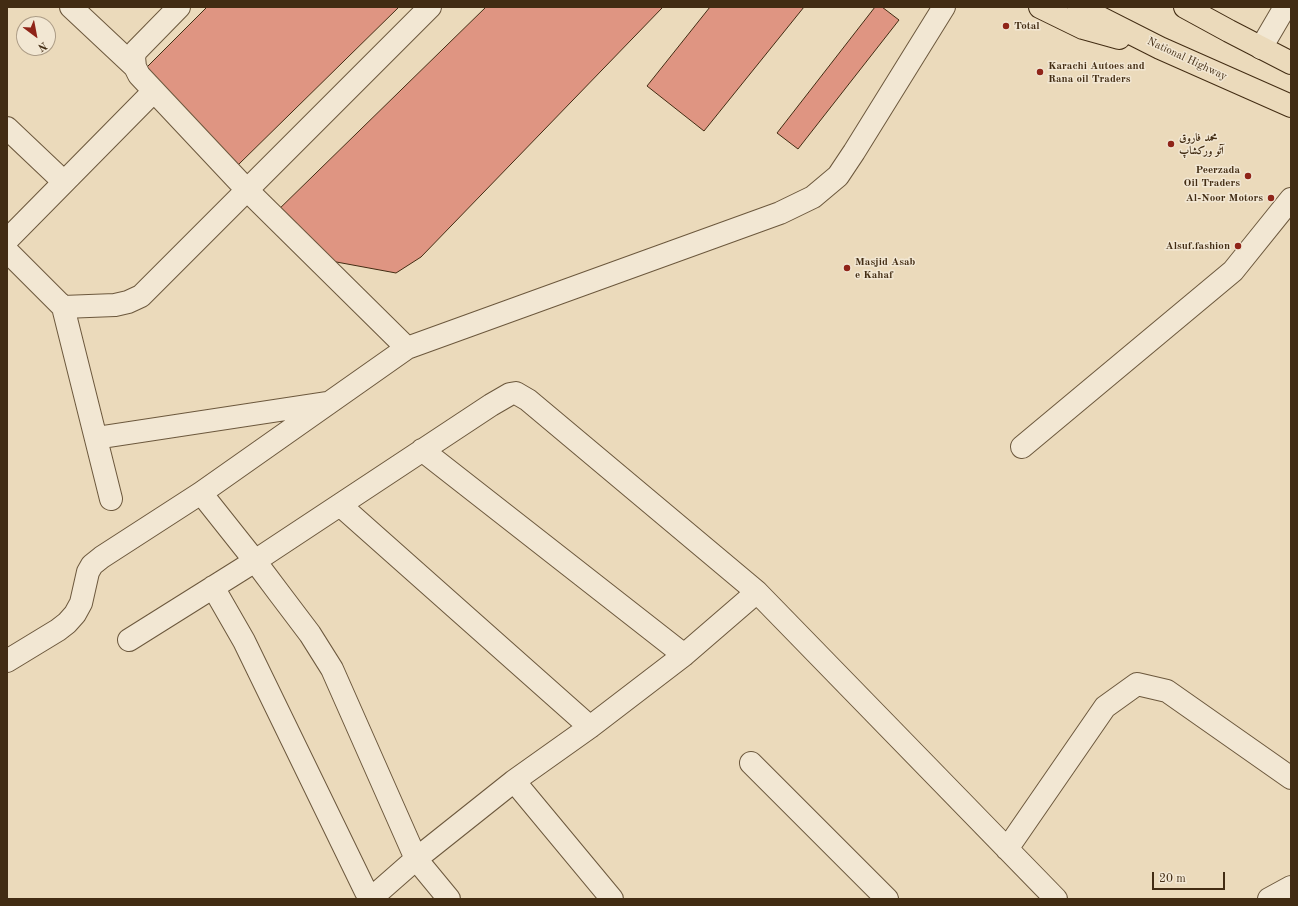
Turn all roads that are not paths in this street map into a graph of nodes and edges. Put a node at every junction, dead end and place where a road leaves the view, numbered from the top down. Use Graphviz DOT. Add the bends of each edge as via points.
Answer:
graph roads {
  1 [pos="70,7"];
  2 [pos="180,7"];
  3 [pos="430,7"];
  4 [pos="944,7"];
  5 [pos="1040,7"];
  6 [pos="1186,7"];
  7 [pos="1202,7"];
  8 [pos="1285,7"];
  9 [pos="1081,8"];
  10 [pos="1229,31"];
  11 [pos="1160,48"];
  12 [pos="1261,48"];
  13 [pos="1291,63"];
  14 [pos="135,67"];
  15 [pos="154,91"];
  16 [pos="1291,106"];
  17 [pos="7,128"];
  18 [pos="64,182"];
  19 [pos="247,190"];
  20 [pos="1291,199"];
  21 [pos="7,240"];
  22 [pos="7,251"];
  23 [pos="63,307"];
  24 [pos="407,348"];
  25 [pos="330,402"];
  26 [pos="96,438"];
  27 [pos="1022,447"];
  28 [pos="422,450"];
  29 [pos="201,493"];
  30 [pos="111,499"];
  31 [pos="340,505"];
  32 [pos="255,561"];
  33 [pos="213,587"];
  34 [pos="757,592"];
  35 [pos="129,640"];
  36 [pos="684,655"];
  37 [pos="7,661"];
  38 [pos="590,727"];
  39 [pos="751,763"];
  40 [pos="1291,778"];
  41 [pos="514,781"];
  42 [pos="1007,849"];
  43 [pos="416,859"];
  44 [pos="1291,887"];
  45 [pos="449,899"];
  46 [pos="612,899"];
  47 [pos="887,899"];
  48 [pos="1056,899"];
  49 [pos="1269,899"];
  1 -- 14 [label="street"];
  2 -- 14 [label="street" via="136,51"];
  3 -- 19 [label="street"];
  4 -- 24 [label="street" via="838,176 812,197 780,213"];
  5 -- 11 [label="highway" via="1083,28"];
  6 -- 10 [label="highway"];
  7 -- 10 [label="highway"];
  8 -- 12 [label="street"];
  9 -- 11 [label="highway, National Highway"];
  10 -- 12 [label="highway"];
  11 -- 16 [label="highway, National Highway"];
  12 -- 13 [label="highway"];
  14 -- 15 [label="street"];
  15 -- 18 [label="street"];
  15 -- 19 [label="street"];
  17 -- 18 [label="street"];
  18 -- 21 [label="street"];
  19 -- 23 [label="street" via="141,296 115,305"];
  19 -- 24 [label="street"];
  20 -- 27 [label="street" via="1233,271"];
  22 -- 23 [label="street"];
  23 -- 26 [label="street"];
  24 -- 25 [label="street"];
  25 -- 26 [label="street"];
  25 -- 29 [label="street"];
  26 -- 30 [label="street"];
  28 -- 31 [label="street"];
  28 -- 34 [label="street" via="491,405 516,393 523,396"];
  28 -- 36 [label="street"];
  29 -- 32 [label="street"];
  29 -- 37 [label="street" via="92,565 75,614 58,630"];
  31 -- 32 [label="street"];
  31 -- 38 [label="street"];
  32 -- 33 [label="street"];
  32 -- 43 [label="street" via="310,634 332,669"];
  33 -- 35 [label="street"];
  33 -- 43 [label="street" via="244,641 366,892 375,895"];
  34 -- 36 [label="street"];
  34 -- 42 [label="street"];
  36 -- 38 [label="street"];
  38 -- 41 [label="street"];
  39 -- 47 [label="street"];
  40 -- 42 [label="street" via="1168,691 1137,684 1104,707"];
  41 -- 43 [label="street"];
  41 -- 46 [label="street"];
  42 -- 48 [label="street"];
  43 -- 45 [label="street"];
  44 -- 49 [label="street"];
}
